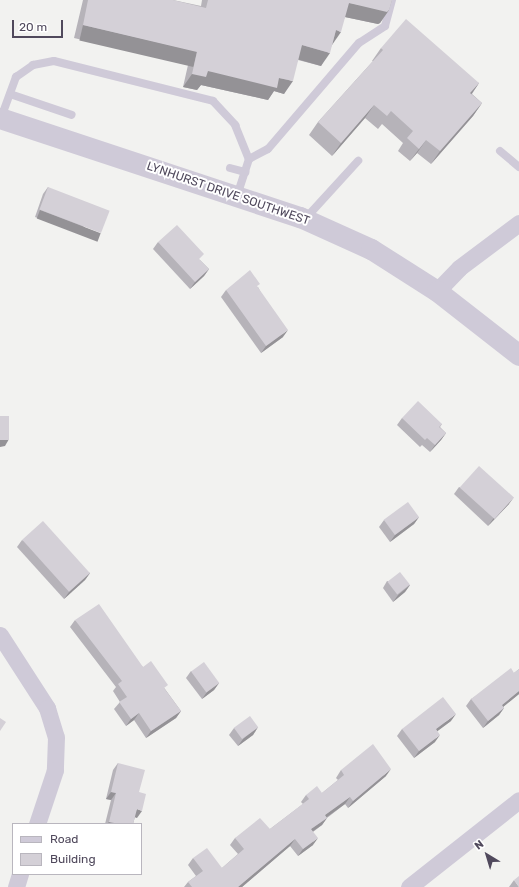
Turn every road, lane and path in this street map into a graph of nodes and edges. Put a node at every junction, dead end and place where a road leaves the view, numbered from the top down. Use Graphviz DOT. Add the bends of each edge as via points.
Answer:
graph roads {
  1 [pos="392,0"];
  2 [pos="10,94"];
  3 [pos="72,115"];
  4 [pos="0,118"];
  5 [pos="500,151"];
  6 [pos="249,159"];
  7 [pos="358,161"];
  8 [pos="519,167"];
  9 [pos="230,168"];
  10 [pos="244,172"];
  11 [pos="236,196"];
  12 [pos="305,219"];
  13 [pos="519,223"];
  14 [pos="437,291"];
  15 [pos="519,355"];
  16 [pos="0,635"];
  17 [pos="519,800"];
  18 [pos="37,823"];
  19 [pos="20,875"];
  20 [pos="16,887"];
  21 [pos="409,887"];
  1 -- 6 [label="lane" via="385,26 359,42 268,149"];
  2 -- 3 [label="lane"];
  2 -- 4 [label="lane"];
  2 -- 6 [label="lane" via="16,77 33,65 54,61 213,101 234,125"];
  4 -- 11 [label="street, LYNHURST DRIVE SOUTHWEST"];
  5 -- 8 [label="lane"];
  6 -- 10 [label="lane"];
  7 -- 12 [label="lane"];
  9 -- 10 [label="lane"];
  10 -- 11 [label="lane"];
  11 -- 12 [label="street, LYNHURST DRIVE SOUTHWEST"];
  12 -- 14 [label="street, LYNHURST DRIVE SOUTHWEST" via="371,249"];
  13 -- 14 [label="street" via="459,268"];
  14 -- 15 [label="street, LYNHURST DRIVE SOUTHWEST"];
  16 -- 18 [label="street" via="47,708 56,737 54,770"];
  17 -- 21 [label="street"];
  19 -- 20 [label="street"];
}
